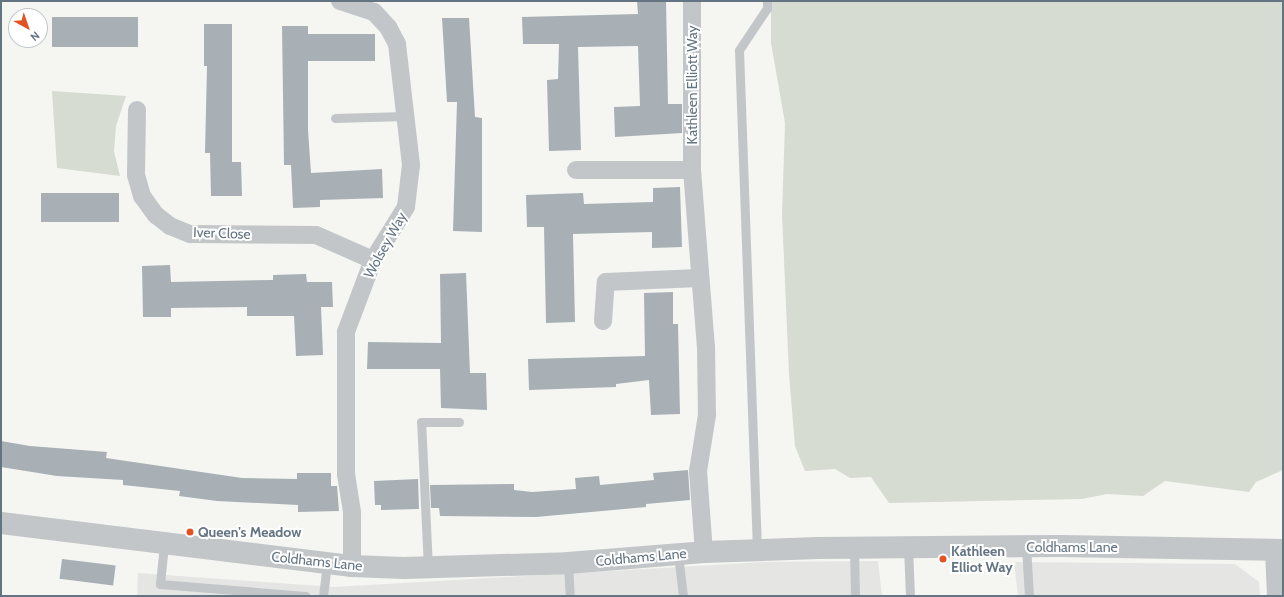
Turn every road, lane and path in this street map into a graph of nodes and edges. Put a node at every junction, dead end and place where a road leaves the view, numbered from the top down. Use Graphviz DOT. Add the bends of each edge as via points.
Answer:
graph roads {
  1 [pos="340,1"];
  2 [pos="692,1"];
  3 [pos="767,1"];
  4 [pos="137,110"];
  5 [pos="405,116"];
  6 [pos="335,118"];
  7 [pos="576,170"];
  8 [pos="692,170"];
  9 [pos="373,260"];
  10 [pos="699,278"];
  11 [pos="603,321"];
  12 [pos="459,422"];
  13 [pos="1,523"];
  14 [pos="164,545"];
  15 [pos="1026,546"];
  16 [pos="908,547"];
  17 [pos="854,548"];
  18 [pos="757,550"];
  19 [pos="1279,550"];
  20 [pos="704,552"];
  21 [pos="678,554"];
  22 [pos="327,563"];
  23 [pos="568,564"];
  24 [pos="352,566"];
  25 [pos="428,568"];
  26 [pos="306,596"];
  27 [pos="323,596"];
  28 [pos="570,596"];
  29 [pos="683,596"];
  30 [pos="855,596"];
  31 [pos="910,596"];
  32 [pos="1029,596"];
  33 [pos="1276,596"];
  1 -- 5 [label="street, Wolsey Way" via="374,12 388,27 397,44"];
  2 -- 8 [label="street, Kathleen Elliott Way"];
  3 -- 18 [label="lane" via="767,8 739,50"];
  4 -- 9 [label="street, Iver Close" via="136,175 142,196 156,215 170,226 190,234 316,235"];
  5 -- 6 [label="lane"];
  5 -- 9 [label="street, Wolsey Way" via="411,165 406,207"];
  7 -- 8 [label="street"];
  8 -- 10 [label="street, Kathleen Elliott Way"];
  9 -- 24 [label="street, Wolsey Way" via="346,332 346,474 352,513"];
  10 -- 11 [label="street" via="606,282"];
  10 -- 20 [label="street, Kathleen Elliott Way" via="706,346 707,415 698,471"];
  12 -- 25 [label="lane" via="421,422"];
  13 -- 14 [label="street, Coldhams Lane"];
  14 -- 22 [label="street, Coldhams Lane"];
  14 -- 26 [label="lane" via="160,584"];
  15 -- 16 [label="street, Coldhams Lane"];
  15 -- 19 [label="street, Coldhams Lane"];
  15 -- 32 [label="lane"];
  16 -- 17 [label="street, Coldhams Lane"];
  16 -- 31 [label="lane"];
  17 -- 18 [label="street, Coldhams Lane"];
  17 -- 30 [label="lane"];
  18 -- 20 [label="street, Coldhams Lane"];
  19 -- 33 [label="street"];
  20 -- 21 [label="street, Coldhams Lane"];
  21 -- 23 [label="street, Coldhams Lane"];
  21 -- 29 [label="lane"];
  22 -- 24 [label="street, Coldhams Lane"];
  22 -- 27 [label="lane"];
  23 -- 25 [label="street, Coldhams Lane"];
  23 -- 28 [label="lane"];
  24 -- 25 [label="street, Coldhams Lane"];
}
